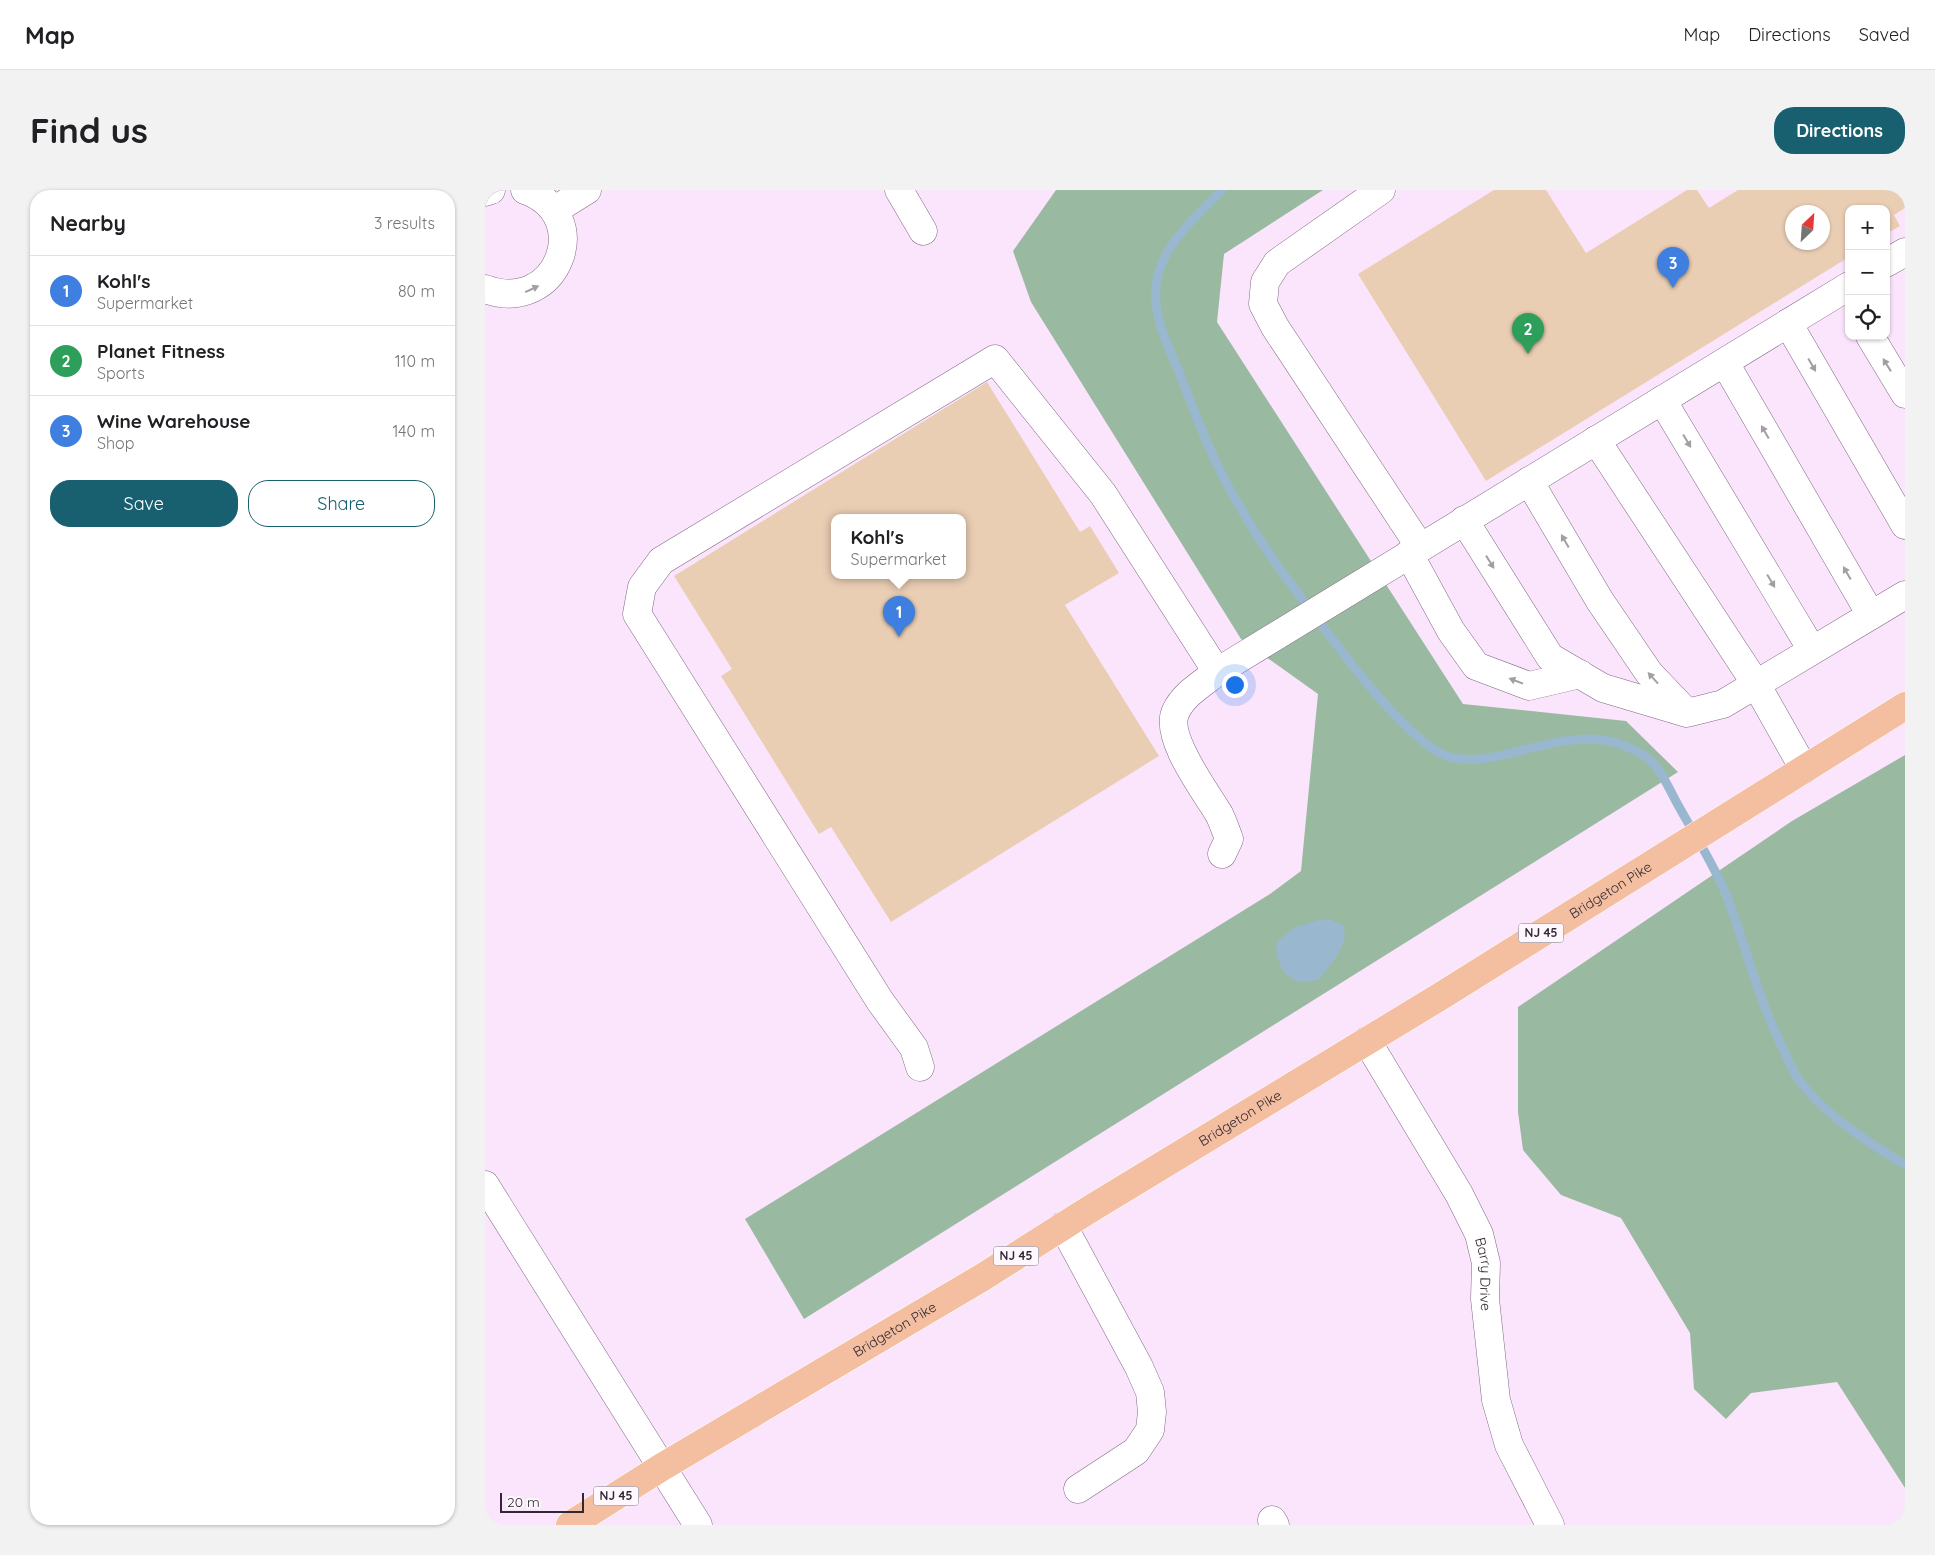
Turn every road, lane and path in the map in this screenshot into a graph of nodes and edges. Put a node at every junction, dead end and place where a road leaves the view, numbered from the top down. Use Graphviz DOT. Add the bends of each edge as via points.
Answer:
graph roads {
  1 [pos="491,190"];
  2 [pos="525,190"];
  3 [pos="587,190"];
  4 [pos="899,190"];
  5 [pos="1381,190"];
  6 [pos="485,192"];
  7 [pos="555,210"];
  8 [pos="923,232"];
  9 [pos="1905,252"];
  10 [pos="1890,261"];
  11 [pos="485,289"];
  12 [pos="1845,294"];
  13 [pos="1788,323"];
  14 [pos="1872,340"];
  15 [pos="1725,363"];
  16 [pos="1905,394"];
  17 [pos="1662,400"];
  18 [pos="1596,440"];
  19 [pos="1529,480"];
  20 [pos="1464,520"];
  21 [pos="1905,525"];
  22 [pos="1414,551"];
  23 [pos="1905,595"];
  24 [pos="1871,615"];
  25 [pos="1812,650"];
  26 [pos="1217,672"];
  27 [pos="1580,674"];
  28 [pos="1756,684"];
  29 [pos="1905,706"];
  30 [pos="1687,713"];
  31 [pos="1804,769"];
  32 [pos="1222,854"];
  33 [pos="1367,1041"];
  34 [pos="920,1067"];
  35 [pos="485,1185"];
  36 [pos="1063,1226"];
  37 [pos="662,1467"];
  38 [pos="1078,1489"];
  39 [pos="570,1525"];
  40 [pos="698,1525"];
  41 [pos="1549,1525"];
  1 -- 6 [label="street"];
  2 -- 7 [label="street" via="539,195"];
  3 -- 7 [label="street"];
  4 -- 8 [label="street"];
  5 -- 22 [label="street" via="1277,262 1265,282 1263,304"];
  11 -- 7 [label="street, one-way" via="519,294 540,286 553,273 564,247 562,225"];
  9 -- 10 [label="street"];
  12 -- 13 [label="street"];
  13 -- 15 [label="street"];
  13 -- 21 [label="street, one-way"];
  16 -- 14 [label="street, one-way"];
  15 -- 17 [label="street"];
  24 -- 15 [label="street, one-way"];
  17 -- 18 [label="street"];
  17 -- 25 [label="street, one-way"];
  18 -- 19 [label="street"];
  18 -- 28 [label="street"];
  19 -- 20 [label="street"];
  30 -- 19 [label="street, one-way" via="1644,665 1600,601"];
  20 -- 22 [label="street"];
  20 -- 27 [label="street, one-way" via="1550,657"];
  22 -- 26 [label="street"];
  27 -- 22 [label="street, one-way" via="1529,686 1476,666 1451,631"];
  23 -- 24 [label="street"];
  24 -- 25 [label="street"];
  25 -- 28 [label="street"];
  26 -- 32 [label="street" via="1183,701 1174,714 1173,726 1177,742 1229,839"];
  26 -- 34 [label="street" via="1103,494 995,359 661,561 642,587 637,614 879,1001 914,1048"];
  27 -- 30 [label="street" via="1603,688"];
  28 -- 30 [label="street" via="1723,704"];
  28 -- 31 [label="street"];
  29 -- 31 [label="main road, Bridgeton Pike / NJ 45"];
  31 -- 33 [label="main road, Bridgeton Pike / NJ 45"];
  33 -- 36 [label="main road, Bridgeton Pike / NJ 45"];
  33 -- 41 [label="street, Barry Drive" via="1459,1194 1479,1234 1486,1263 1485,1299 1496,1400 1509,1445"];
  35 -- 37 [label="street"];
  36 -- 37 [label="main road, Bridgeton Pike / NJ 45" via="983,1277"];
  36 -- 38 [label="street" via="1139,1367 1150,1392 1152,1412 1150,1430 1136,1451"];
  37 -- 39 [label="main road, Bridgeton Pike / NJ 45"];
  37 -- 40 [label="street"];
}
